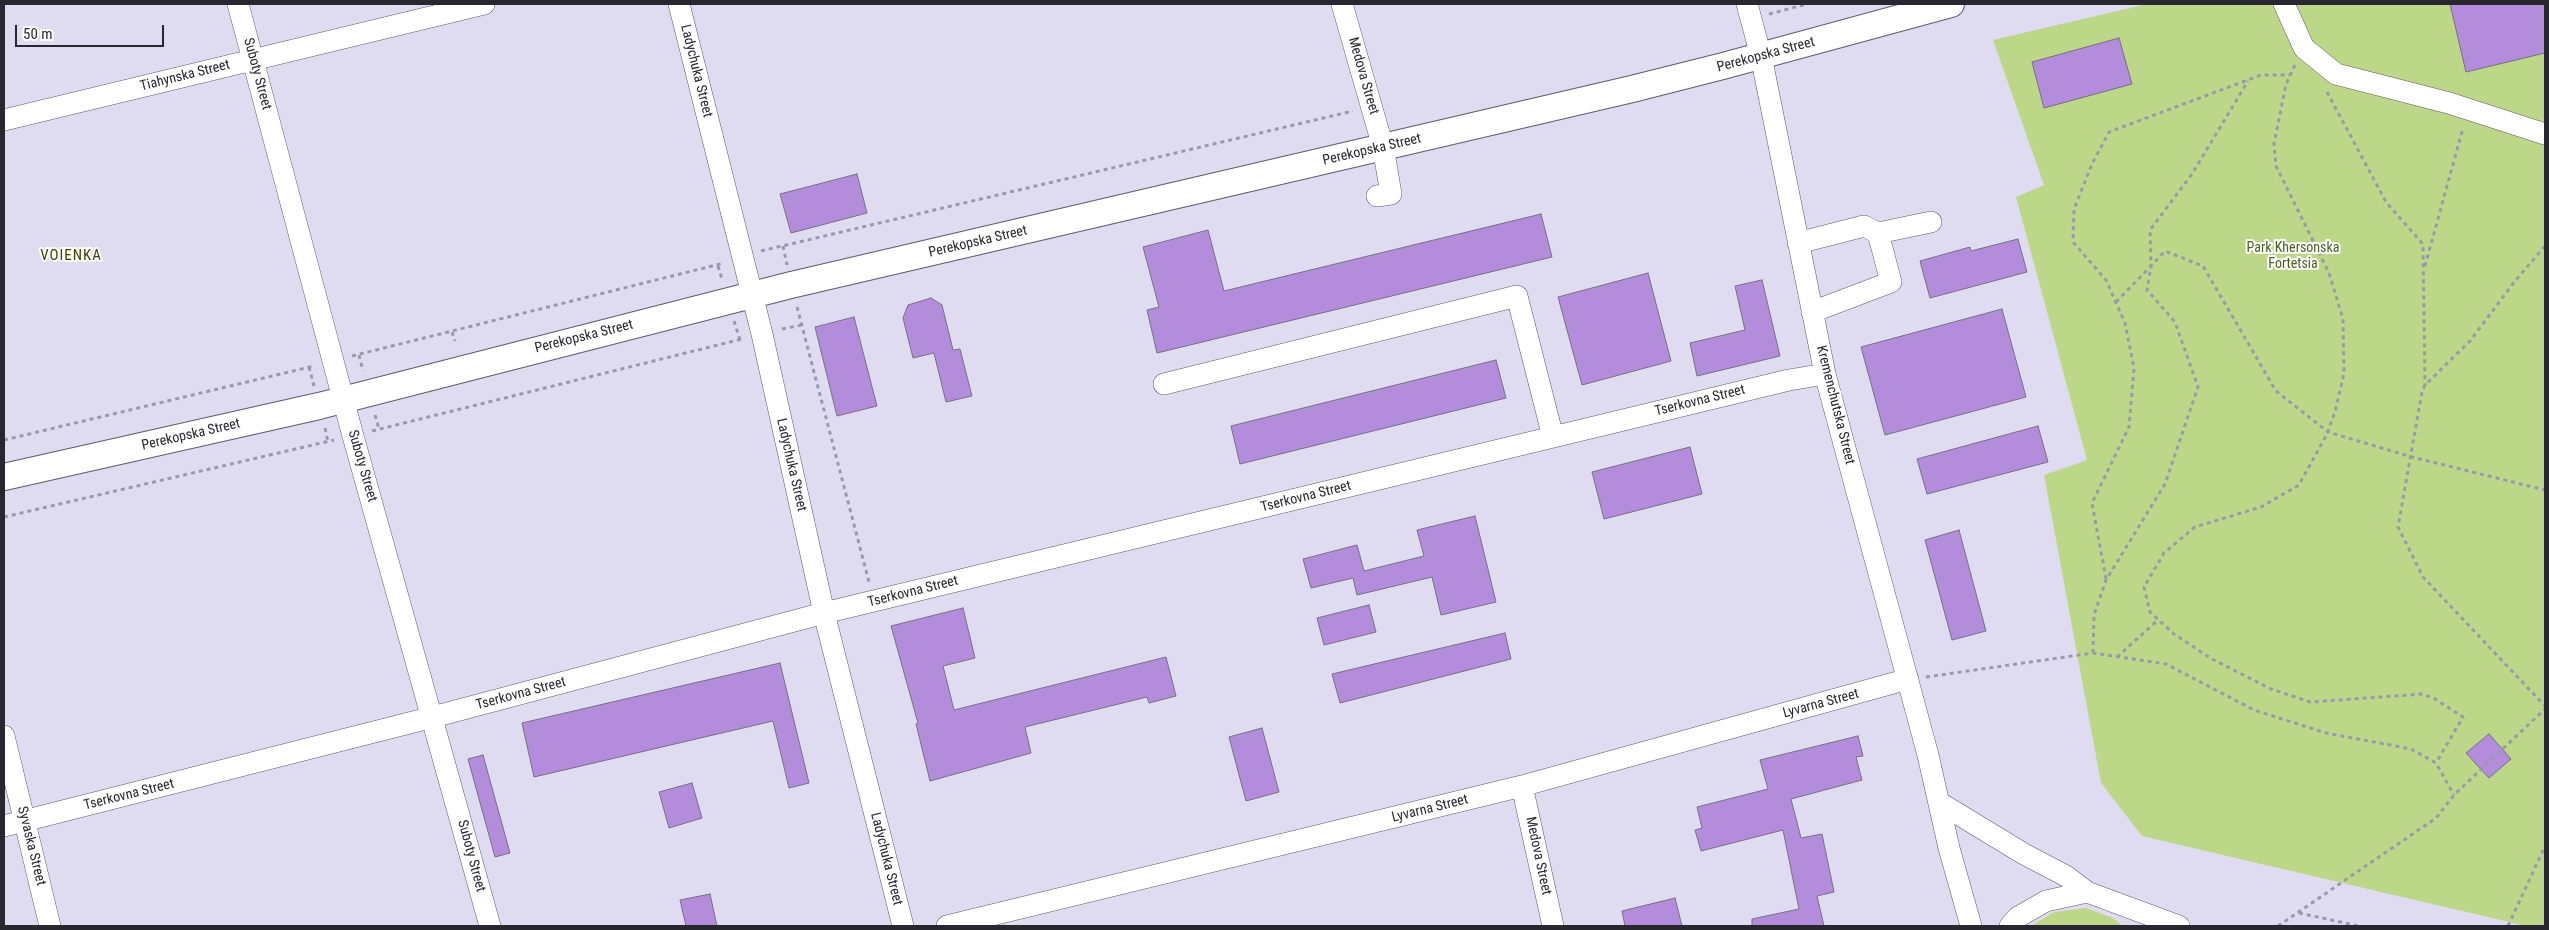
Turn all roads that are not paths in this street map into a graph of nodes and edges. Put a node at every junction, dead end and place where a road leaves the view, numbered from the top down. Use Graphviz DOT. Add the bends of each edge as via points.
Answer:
graph roads {
  1 [pos="238,4"];
  2 [pos="484,4"];
  3 [pos="679,4"];
  4 [pos="1342,4"];
  5 [pos="1951,4"];
  6 [pos="2284,4"];
  7 [pos="1749,11"];
  8 [pos="1761,56"];
  9 [pos="254,59"];
  10 [pos="4,120"];
  11 [pos="2545,134"];
  12 [pos="1383,147"];
  13 [pos="1377,196"];
  14 [pos="1932,222"];
  15 [pos="1878,233"];
  16 [pos="1798,243"];
  17 [pos="752,295"];
  18 [pos="1812,312"];
  19 [pos="1825,374"];
  20 [pos="1164,384"];
  21 [pos="344,399"];
  22 [pos="1553,437"];
  23 [pos="4,477"];
  24 [pos="824,614"];
  25 [pos="1908,679"];
  26 [pos="433,717"];
  27 [pos="4,736"];
  28 [pos="1522,786"];
  29 [pos="1940,803"];
  30 [pos="25,821"];
  31 [pos="4,826"];
  32 [pos="2087,892"];
  33 [pos="2113,901"];
  34 [pos="50,926"];
  35 [pos="490,926"];
  36 [pos="902,926"];
  37 [pos="947,926"];
  38 [pos="1553,926"];
  39 [pos="1972,926"];
  40 [pos="2010,926"];
  41 [pos="2137,926"];
  42 [pos="2179,926"];
  1 -- 9 [label="street, Suboty Street"];
  2 -- 9 [label="street, Tiahynska Street"];
  3 -- 17 [label="street, Ladychuka Street"];
  4 -- 12 [label="street, Medova Street"];
  5 -- 8 [label="main road, Perekopska Street"];
  6 -- 11 [label="street" via="2304,48 2336,74"];
  7 -- 8 [label="street, Kremenchutska Street"];
  8 -- 12 [label="main road, Perekopska Street"];
  8 -- 16 [label="street, Kremenchutska Street"];
  9 -- 10 [label="street, Tiahynska Street"];
  9 -- 21 [label="street, Suboty Street"];
  12 -- 13 [label="street, Medova Street" via="1391,194"];
  12 -- 17 [label="main road, Perekopska Street"];
  14 -- 15 [label="street"];
  15 -- 16 [label="street" via="1864,226"];
  15 -- 18 [label="street" via="1891,282"];
  16 -- 18 [label="street, Kremenchutska Street"];
  17 -- 21 [label="main road, Perekopska Street"];
  17 -- 24 [label="street, Ladychuka Street"];
  18 -- 19 [label="street, Kremenchutska Street"];
  19 -- 22 [label="street, Tserkovna Street"];
  19 -- 25 [label="street, Kremenchutska Street"];
  20 -- 22 [label="street" via="1517,296"];
  21 -- 23 [label="main road, Perekopska Street"];
  21 -- 26 [label="street, Suboty Street"];
  22 -- 24 [label="street, Tserkovna Street"];
  24 -- 26 [label="street, Tserkovna Street"];
  24 -- 36 [label="street, Ladychuka Street"];
  25 -- 28 [label="street, Lyvarna Street"];
  25 -- 29 [label="street, Kremenchutska Street"];
  26 -- 30 [label="street, Tserkovna Street"];
  26 -- 35 [label="street, Suboty Street"];
  27 -- 30 [label="street, Syvaska Street"];
  28 -- 37 [label="street, Lyvarna Street"];
  28 -- 38 [label="street, Medova Street"];
  29 -- 32 [label="street" via="2066,876"];
  29 -- 39 [label="street, Kremenchutska Street" via="1949,848"];
  30 -- 31 [label="street, Tserkovna Street"];
  30 -- 34 [label="street, Syvaska Street"];
  32 -- 33 [label="street"];
  32 -- 40 [label="street" via="2046,901 2018,917"];
  33 -- 41 [label="street"];
  33 -- 42 [label="street"];
}
